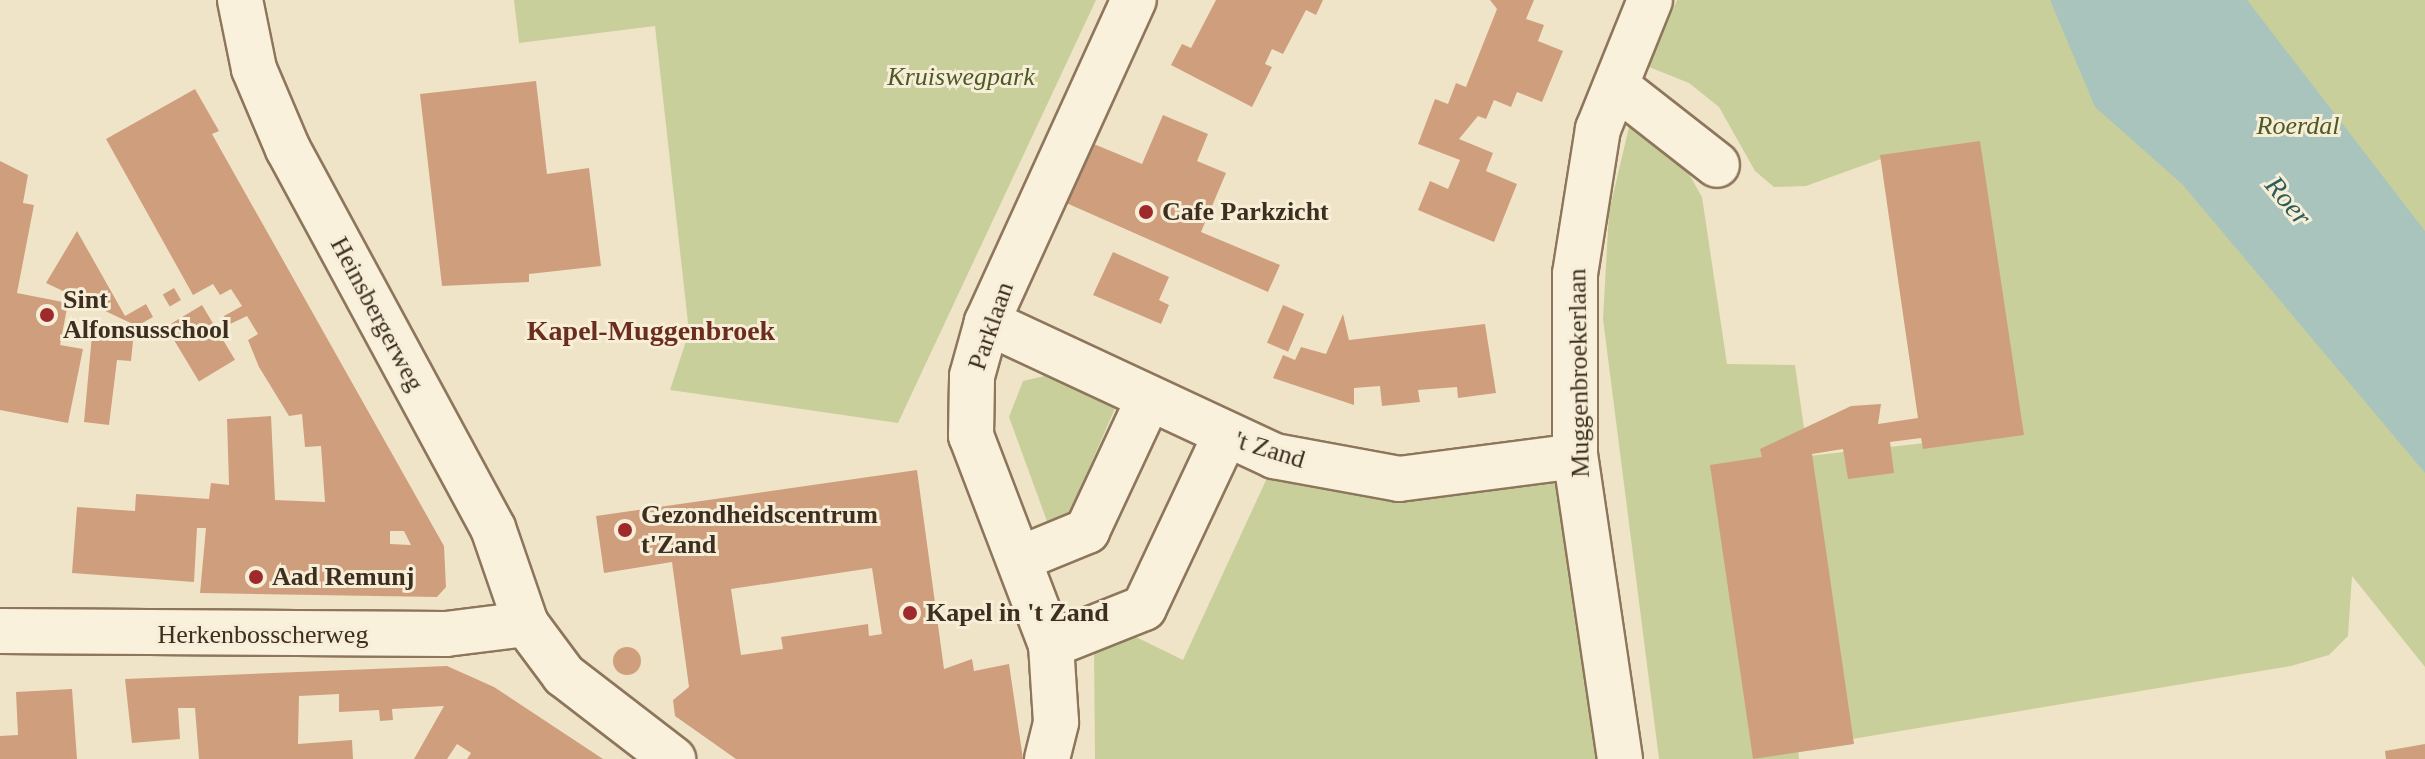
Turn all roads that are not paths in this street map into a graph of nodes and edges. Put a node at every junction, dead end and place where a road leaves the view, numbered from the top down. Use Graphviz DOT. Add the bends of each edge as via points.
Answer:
graph roads {
  1 [pos="240,0"];
  2 [pos="1134,0"];
  3 [pos="1650,0"];
  4 [pos="1616,86"];
  5 [pos="1717,165"];
  6 [pos="987,322"];
  7 [pos="1148,400"];
  8 [pos="1225,436"];
  9 [pos="1575,456"];
  10 [pos="1019,559"];
  11 [pos="526,624"];
  12 [pos="0,631"];
  13 [pos="1051,645"];
  14 [pos="673,759"];
  15 [pos="1047,759"];
  16 [pos="1620,759"];
  1 -- 11 [label="street, Heinsbergerweg" via="254,69 288,149 493,528"];
  2 -- 6 [label="street, Parklaan"];
  3 -- 4 [label="street, Muggenbroekerlaan"];
  4 -- 5 [label="street"];
  4 -- 9 [label="street, Muggenbroekerlaan" via="1598,129 1575,274"];
  6 -- 7 [label="street, 't Zand"];
  6 -- 10 [label="street, Parklaan" via="972,376 971,436"];
  7 -- 8 [label="street, 't Zand"];
  7 -- 10 [label="street" via="1087,531"];
  8 -- 9 [label="street, 't Zand" via="1274,456 1399,479"];
  8 -- 13 [label="street" via="1144,608"];
  9 -- 16 [label="street, Muggenbroekerlaan"];
  10 -- 13 [label="street, Parklaan"];
  11 -- 12 [label="street, Herkenbosscherweg" via="416,635"];
  11 -- 14 [label="street, Heinsbergerweg" via="564,675"];
  13 -- 15 [label="street, Parklaan" via="1056,722"];
}
